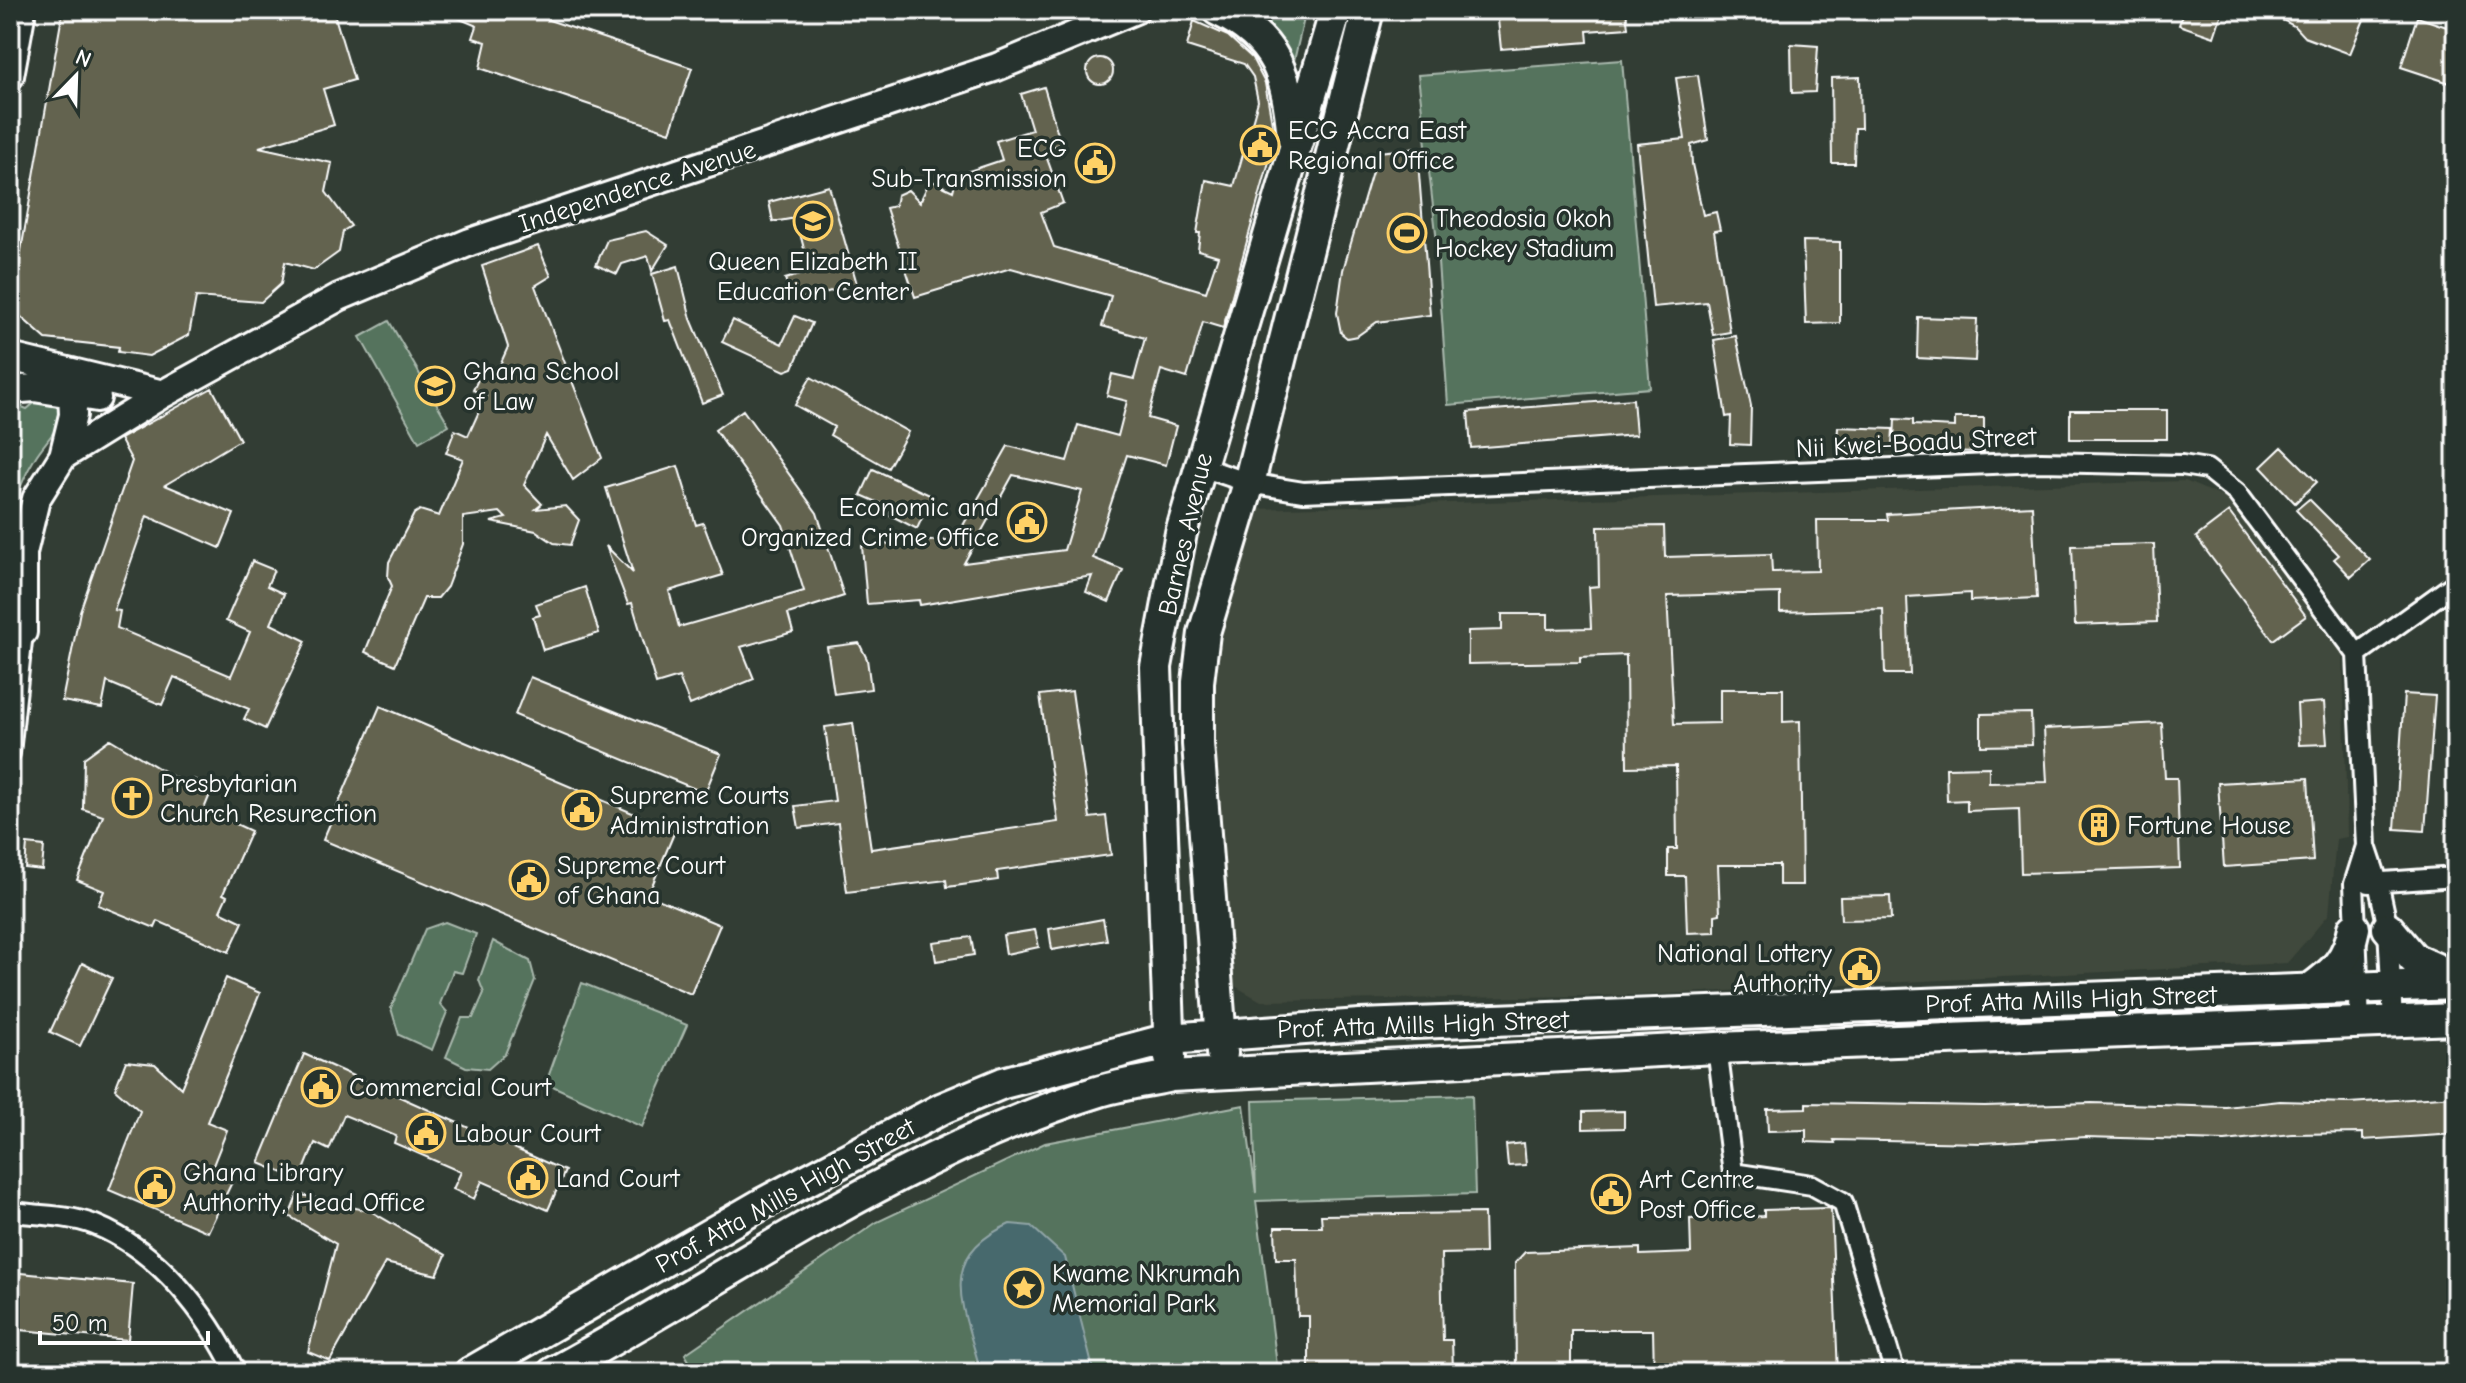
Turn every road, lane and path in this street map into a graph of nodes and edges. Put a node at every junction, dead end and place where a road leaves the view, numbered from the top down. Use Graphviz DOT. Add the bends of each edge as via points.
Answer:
graph roads {
  1 [pos="22,10"];
  2 [pos="1218,10"];
  3 [pos="1336,10"];
  4 [pos="1368,10"];
  5 [pos="1130,11"];
  6 [pos="10,76"];
  7 [pos="1295,155"];
  8 [pos="10,357"];
  9 [pos="10,390"];
  10 [pos="72,392"];
  11 [pos="163,394"];
  12 [pos="140,408"];
  13 [pos="63,456"];
  14 [pos="1199,466"];
  15 [pos="1249,483"];
  16 [pos="2456,583"];
  17 [pos="16,632"];
  18 [pos="2357,654"];
  19 [pos="10,753"];
  20 [pos="2366,846"];
  21 [pos="2456,877"];
  22 [pos="2378,882"];
  23 [pos="2354,884"];
  24 [pos="2354,928"];
  25 [pos="2388,928"];
  26 [pos="2456,981"];
  27 [pos="2390,986"];
  28 [pos="2356,987"];
  29 [pos="2309,990"];
  30 [pos="2456,1019"];
  31 [pos="2393,1022"];
  32 [pos="2360,1023"];
  33 [pos="1219,1033"];
  34 [pos="1169,1039"];
  35 [pos="1717,1048"];
  36 [pos="1224,1072"];
  37 [pos="1171,1076"];
  38 [pos="10,1212"];
  39 [pos="236,1373"];
  40 [pos="470,1373"];
  41 [pos="553,1373"];
  42 [pos="1895,1373"];
  1 -- 6 [label="main road"];
  2 -- 7 [label="main road" via="1253,31 1282,69"];
  3 -- 7 [label="main road, Barnes Avenue"];
  4 -- 15 [label="main road, Barnes Avenue"];
  5 -- 11 [label="main road, Independence Avenue" via="997,67 470,242 339,297"];
  7 -- 14 [label="main road, Barnes Avenue"];
  8 -- 11 [label="main road"];
  9 -- 10 [label="main road"];
  10 -- 12 [label="main road"];
  10 -- 13 [label="main road" via="73,415"];
  11 -- 12 [label="main road, Independence Avenue"];
  12 -- 13 [label="main road, Independence Avenue"];
  13 -- 17 [label="main road" via="36,499 28,523"];
  14 -- 15 [label="street, Nii Kwei-Boadu Street"];
  14 -- 34 [label="main road, Barnes Avenue" via="1156,667"];
  15 -- 18 [label="street, Nii Kwei-Boadu Street" via="1303,492 2041,462 2182,465 2207,469 2237,493"];
  15 -- 33 [label="main road, Barnes Avenue" via="1204,633 1198,682"];
  16 -- 18 [label="street"];
  17 -- 19 [label="street"];
  18 -- 20 [label="street"];
  20 -- 22 [label="street"];
  20 -- 23 [label="street"];
  21 -- 22 [label="street"];
  22 -- 23 [label="street"];
  22 -- 25 [label="street"];
  23 -- 24 [label="street"];
  24 -- 28 [label="street"];
  24 -- 29 [label="main road" via="2341,964"];
  25 -- 26 [label="main road" via="2414,959"];
  25 -- 27 [label="street"];
  26 -- 27 [label="main road, Prof. Atta Mills High Street"];
  27 -- 28 [label="main road, Prof. Atta Mills High Street"];
  27 -- 31 [label="street"];
  28 -- 29 [label="main road, Prof. Atta Mills High Street"];
  28 -- 32 [label="street"];
  29 -- 33 [label="main road, Prof. Atta Mills High Street"];
  30 -- 31 [label="main road, Prof. Atta Mills High Street"];
  31 -- 32 [label="main road, Prof. Atta Mills High Street"];
  32 -- 35 [label="main road, Prof. Atta Mills High Street"];
  33 -- 34 [label="main road, Prof. Atta Mills High Street"];
  33 -- 36 [label="main road, Barnes Avenue"];
  34 -- 37 [label="main road, Barnes Avenue"];
  34 -- 40 [label="main road, Prof. Atta Mills High Street" via="1003,1083 943,1108 762,1204"];
  35 -- 36 [label="main road, Prof. Atta Mills High Street"];
  35 -- 42 [label="street" via="1733,1173 1812,1185 1843,1202"];
  36 -- 37 [label="main road, Prof. Atta Mills High Street"];
  37 -- 41 [label="main road, Prof. Atta Mills High Street" via="1103,1090 960,1146"];
  38 -- 39 [label="street" via="73,1220 114,1235 196,1304"];
}
